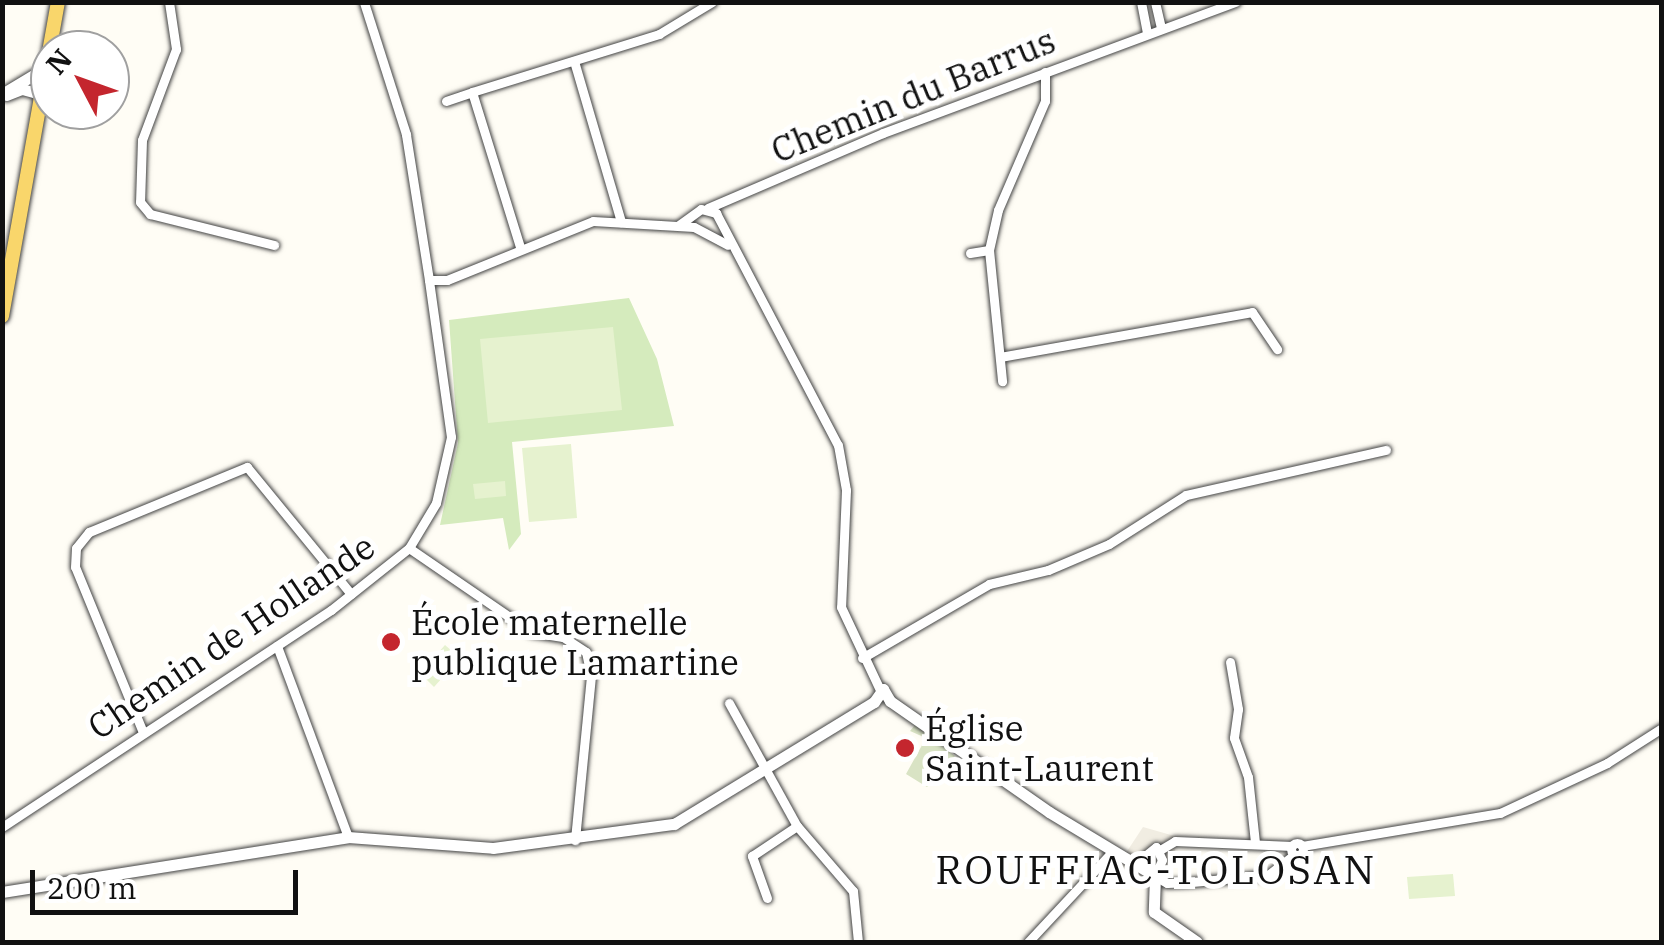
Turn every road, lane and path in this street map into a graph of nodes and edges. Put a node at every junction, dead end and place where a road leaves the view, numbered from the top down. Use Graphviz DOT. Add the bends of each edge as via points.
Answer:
graph roads {
  1 [pos="58,2"];
  2 [pos="169,2"];
  3 [pos="364,2"];
  4 [pos="712,2"];
  5 [pos="1140,2"];
  6 [pos="1155,2"];
  7 [pos="1234,2"];
  8 [pos="1161,28"];
  9 [pos="52,30"];
  10 [pos="1147,33"];
  11 [pos="574,61"];
  12 [pos="1045,72"];
  13 [pos="30,77"];
  14 [pos="30,91"];
  15 [pos="472,92"];
  16 [pos="2,95"];
  17 [pos="446,101"];
  18 [pos="35,130"];
  19 [pos="726,202"];
  20 [pos="708,208"];
  21 [pos="696,215"];
  22 [pos="717,218"];
  23 [pos="621,222"];
  24 [pos="679,225"];
  25 [pos="703,229"];
  26 [pos="274,245"];
  27 [pos="520,248"];
  28 [pos="734,250"];
  29 [pos="989,250"];
  30 [pos="970,253"];
  31 [pos="430,280"];
  32 [pos="2,316"];
  33 [pos="1277,349"];
  34 [pos="1000,357"];
  35 [pos="1002,381"];
  36 [pos="1386,450"];
  37 [pos="408,548"];
  38 [pos="352,594"];
  39 [pos="278,646"];
  40 [pos="862,658"];
  41 [pos="1230,662"];
  42 [pos="877,696"];
  43 [pos="729,703"];
  44 [pos="1662,728"];
  45 [pos="142,730"];
  46 [pos="762,771"];
  47 [pos="2,826"];
  48 [pos="796,826"];
  49 [pos="348,837"];
  50 [pos="575,840"];
  51 [pos="1255,842"];
  52 [pos="1296,849"];
  53 [pos="1160,850"];
  54 [pos="1112,852"];
  55 [pos="1135,864"];
  56 [pos="1155,876"];
  57 [pos="2,892"];
  58 [pos="766,898"];
  59 [pos="858,942"];
  60 [pos="1028,942"];
  61 [pos="1197,942"];
  1 -- 9 [label="main road"];
  2 -- 26 [label="street" via="176,48 142,140 140,202 150,214"];
  3 -- 31 [label="street, Chemin de Hollande" via="406,134"];
  4 -- 11 [label="street" via="658,34"];
  5 -- 10 [label="street"];
  6 -- 8 [label="street"];
  7 -- 8 [label="street, Chemin du Barrus"];
  8 -- 10 [label="street, Chemin du Barrus"];
  10 -- 12 [label="street, Chemin du Barrus"];
  11 -- 15 [label="street"];
  11 -- 23 [label="street"];
  12 -- 19 [label="street, Chemin du Barrus"];
  12 -- 29 [label="street" via="1044,101 998,210"];
  13 -- 16 [label="street"];
  14 -- 16 [label="street"];
  15 -- 17 [label="street"];
  15 -- 27 [label="street"];
  18 -- 32 [label="main road"];
  19 -- 20 [label="street, Chemin du Barrus"];
  19 -- 22 [label="street"];
  20 -- 21 [label="street, Chemin du Barrus"];
  20 -- 22 [label="street"];
  21 -- 24 [label="street, Chemin du Barrus"];
  21 -- 25 [label="street"];
  22 -- 25 [label="street"];
  22 -- 28 [label="street"];
  23 -- 24 [label="street"];
  23 -- 27 [label="street" via="580,224"];
  24 -- 25 [label="street"];
  25 -- 28 [label="street"];
  27 -- 31 [label="street" via="446,280"];
  28 -- 40 [label="street" via="838,445 846,490 841,607"];
  29 -- 30 [label="street"];
  29 -- 34 [label="street"];
  31 -- 37 [label="street, Chemin de Hollande" via="451,437 436,503"];
  33 -- 34 [label="street" via="1252,312"];
  34 -- 35 [label="street"];
  36 -- 40 [label="street" via="1186,495 1060,566 989,584"];
  37 -- 38 [label="street, Chemin de Hollande"];
  37 -- 50 [label="street" via="530,632 563,637 586,652 591,676"];
  38 -- 39 [label="street, Chemin de Hollande"];
  38 -- 45 [label="street" via="248,466 89,532 76,548 75,567"];
  39 -- 45 [label="street, Chemin de Hollande"];
  39 -- 49 [label="street"];
  40 -- 42 [label="street"];
  41 -- 51 [label="street" via="1238,709 1234,738 1248,777"];
  42 -- 46 [label="street"];
  42 -- 54 [label="street" via="882,707 890,702"];
  43 -- 46 [label="street"];
  44 -- 52 [label="street" via="1607,763 1500,812"];
  45 -- 47 [label="street, Chemin de Hollande"];
  46 -- 48 [label="street"];
  46 -- 50 [label="street" via="674,824"];
  48 -- 58 [label="street" via="752,856"];
  48 -- 59 [label="street" via="853,891"];
  49 -- 50 [label="street" via="493,848"];
  49 -- 57 [label="street"];
  51 -- 52 [label="street"];
  51 -- 53 [label="street" via="1175,841"];
  52 -- 56 [label="street" via="1268,875 1167,883"];
  53 -- 55 [label="street" via="1146,849"];
  53 -- 56 [label="street"];
  54 -- 55 [label="street"];
  54 -- 60 [label="street"];
  55 -- 56 [label="street"];
  56 -- 61 [label="street" via="1154,912"];
}
